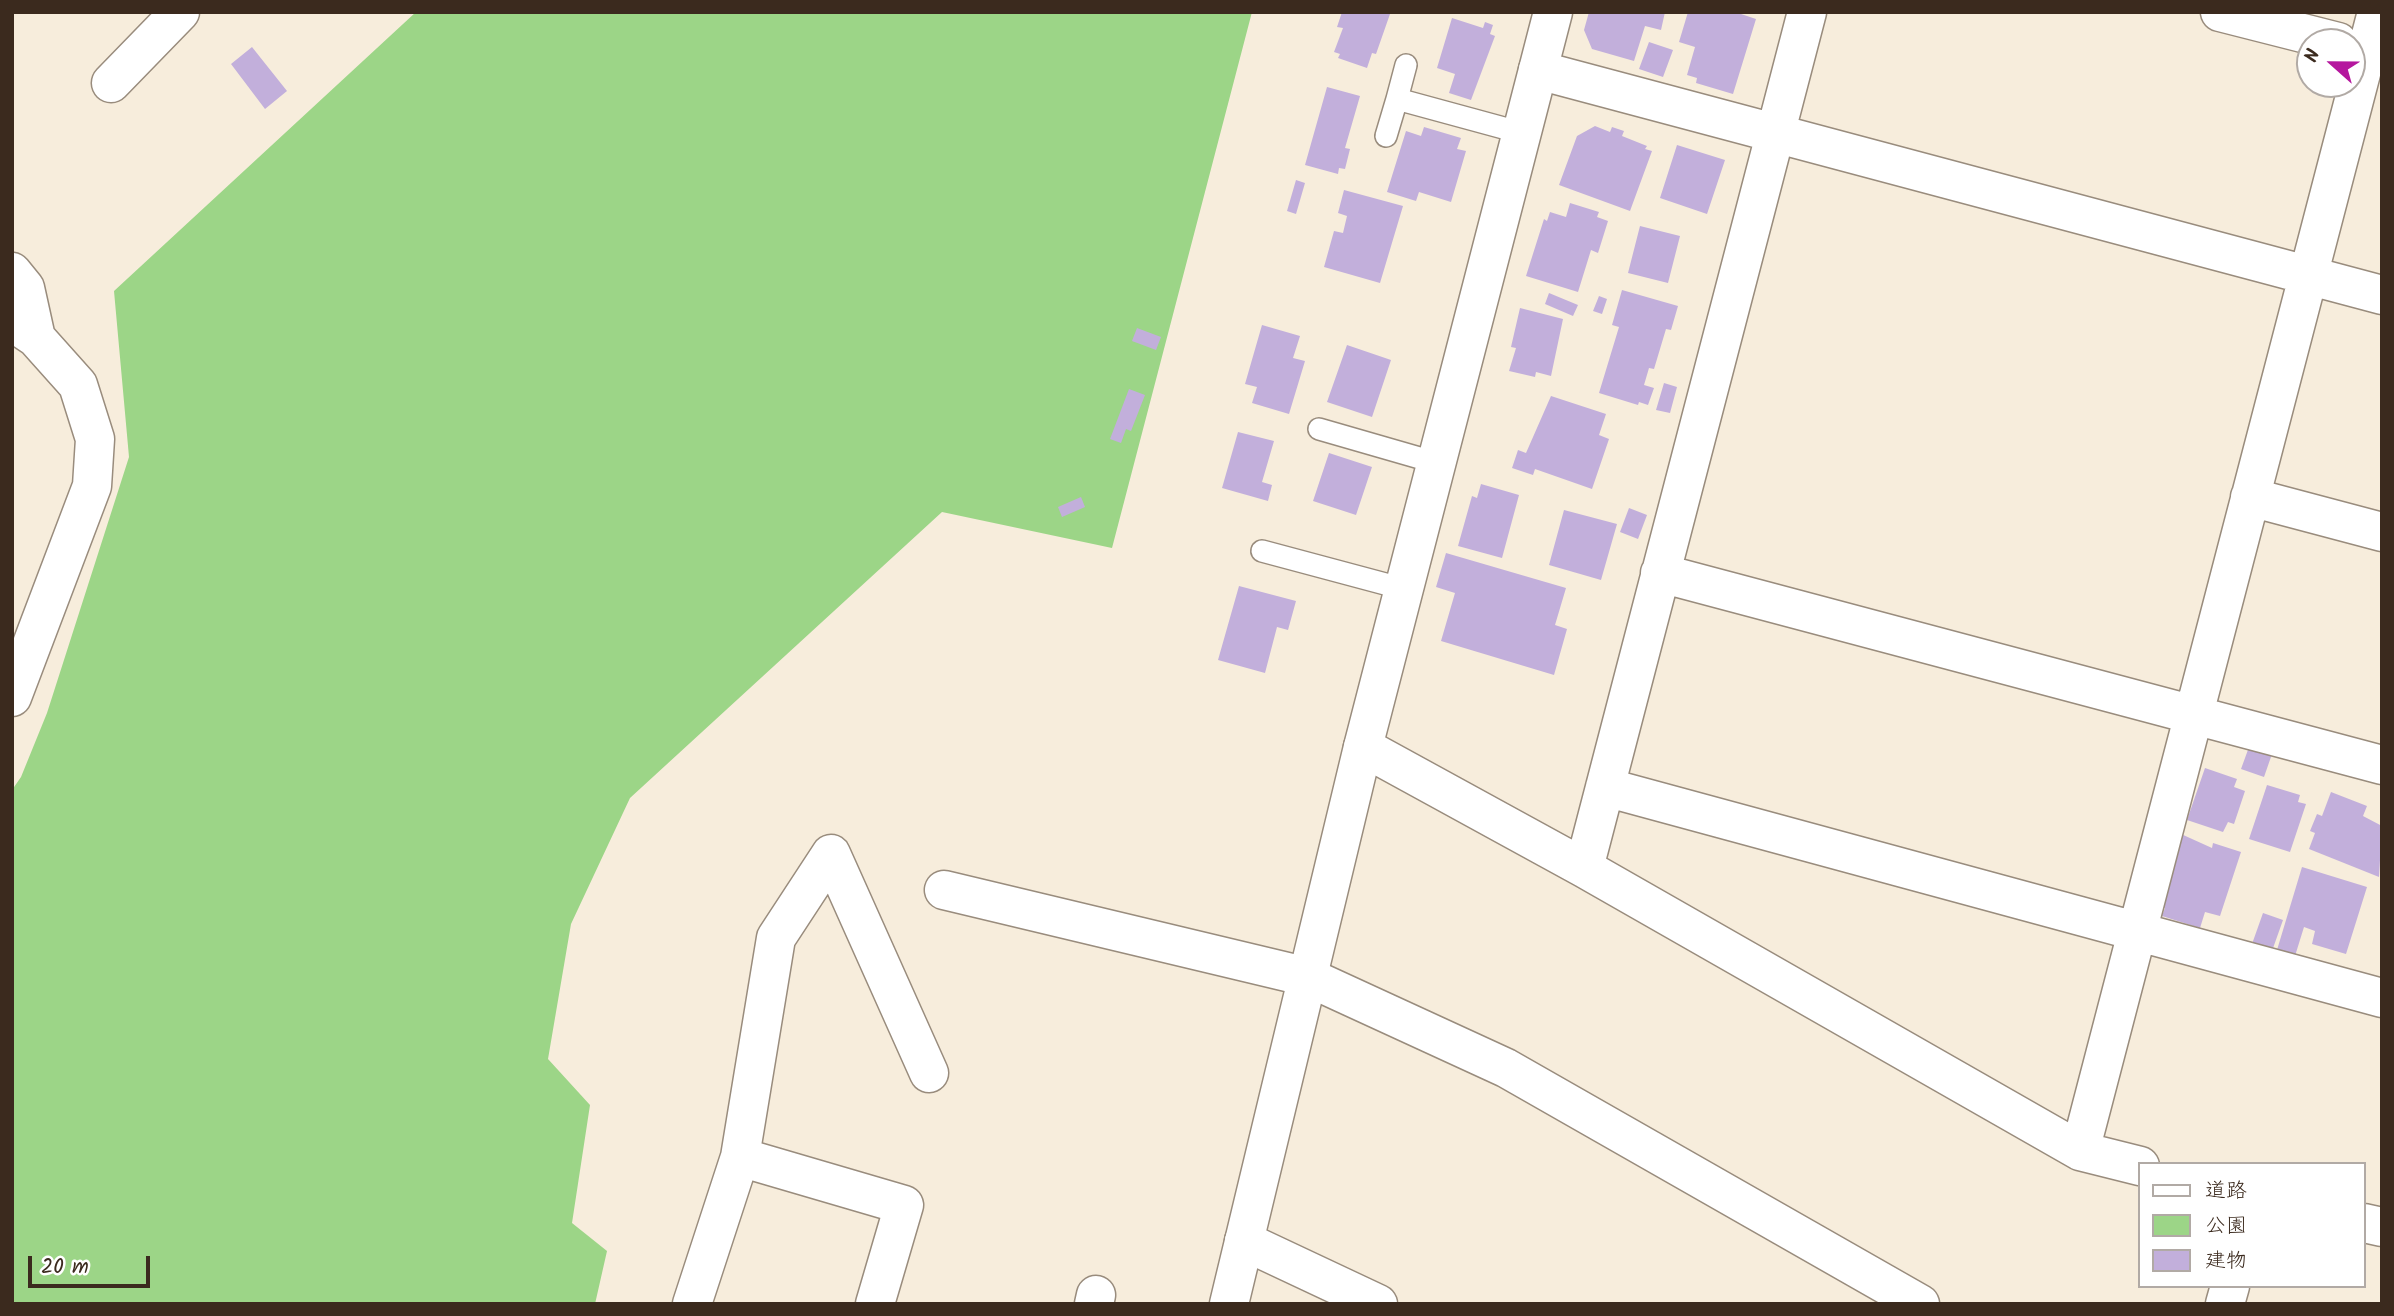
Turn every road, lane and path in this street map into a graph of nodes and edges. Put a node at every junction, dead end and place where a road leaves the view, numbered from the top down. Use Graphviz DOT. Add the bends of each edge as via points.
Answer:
graph roads {
  1 [pos="180,12"];
  2 [pos="1553,12"];
  3 [pos="1807,12"];
  4 [pos="2220,12"];
  5 [pos="2377,12"];
  6 [pos="2296,32"];
  7 [pos="2366,35"];
  8 [pos="1406,65"];
  9 [pos="1538,70"];
  10 [pos="111,83"];
  11 [pos="2349,98"];
  12 [pos="1397,99"];
  13 [pos="1522,133"];
  14 [pos="1774,135"];
  15 [pos="1387,136"];
  16 [pos="12,272"];
  17 [pos="2308,275"];
  18 [pos="2382,295"];
  19 [pos="24,330"];
  20 [pos="1319,429"];
  21 [pos="1437,463"];
  22 [pos="2250,497"];
  23 [pos="2382,532"];
  24 [pos="1262,551"];
  25 [pos="1660,573"];
  26 [pos="1404,589"];
  27 [pos="12,697"];
  28 [pos="2193,715"];
  29 [pos="1363,747"];
  30 [pos="2382,765"];
  31 [pos="1605,787"];
  32 [pos="1584,868"];
  33 [pos="944,890"];
  34 [pos="2137,931"];
  35 [pos="1308,977"];
  36 [pos="2382,998"];
  37 [pos="929,1073"];
  38 [pos="2080,1151"];
  39 [pos="740,1157"];
  40 [pos="2138,1166"];
  41 [pos="1244,1241"];
  42 [pos="692,1304"];
  43 [pos="875,1304"];
  44 [pos="1229,1304"];
  45 [pos="1378,1304"];
  46 [pos="1920,1304"];
  1 -- 10 [label="street"];
  2 -- 9 [label="street"];
  3 -- 14 [label="street"];
  4 -- 6 [label="street"];
  5 -- 7 [label="street"];
  8 -- 12 [label="lane"];
  9 -- 13 [label="street"];
  9 -- 14 [label="street"];
  11 -- 17 [label="street"];
  12 -- 13 [label="lane"];
  12 -- 15 [label="lane"];
  13 -- 21 [label="street"];
  14 -- 17 [label="street"];
  14 -- 25 [label="street"];
  16 -- 19 [label="street" via="25,288"];
  17 -- 18 [label="street"];
  17 -- 22 [label="street"];
  19 -- 27 [label="street" via="78,385 95,439 92,486"];
  20 -- 21 [label="lane"];
  21 -- 26 [label="street"];
  22 -- 23 [label="street"];
  22 -- 28 [label="street"];
  24 -- 26 [label="lane"];
  25 -- 28 [label="street"];
  25 -- 31 [label="street"];
  26 -- 29 [label="street"];
  28 -- 30 [label="street"];
  28 -- 34 [label="street"];
  29 -- 32 [label="street"];
  29 -- 35 [label="street"];
  31 -- 32 [label="street"];
  31 -- 34 [label="street"];
  32 -- 38 [label="street"];
  33 -- 35 [label="street"];
  34 -- 36 [label="street"];
  34 -- 38 [label="street"];
  35 -- 41 [label="street"];
  35 -- 46 [label="street" via="1506,1068"];
  37 -- 39 [label="street" via="831,854 776,938"];
  38 -- 40 [label="street"];
  39 -- 42 [label="street"];
  39 -- 43 [label="street" via="904,1205"];
  41 -- 44 [label="street"];
  41 -- 45 [label="street"];
}
